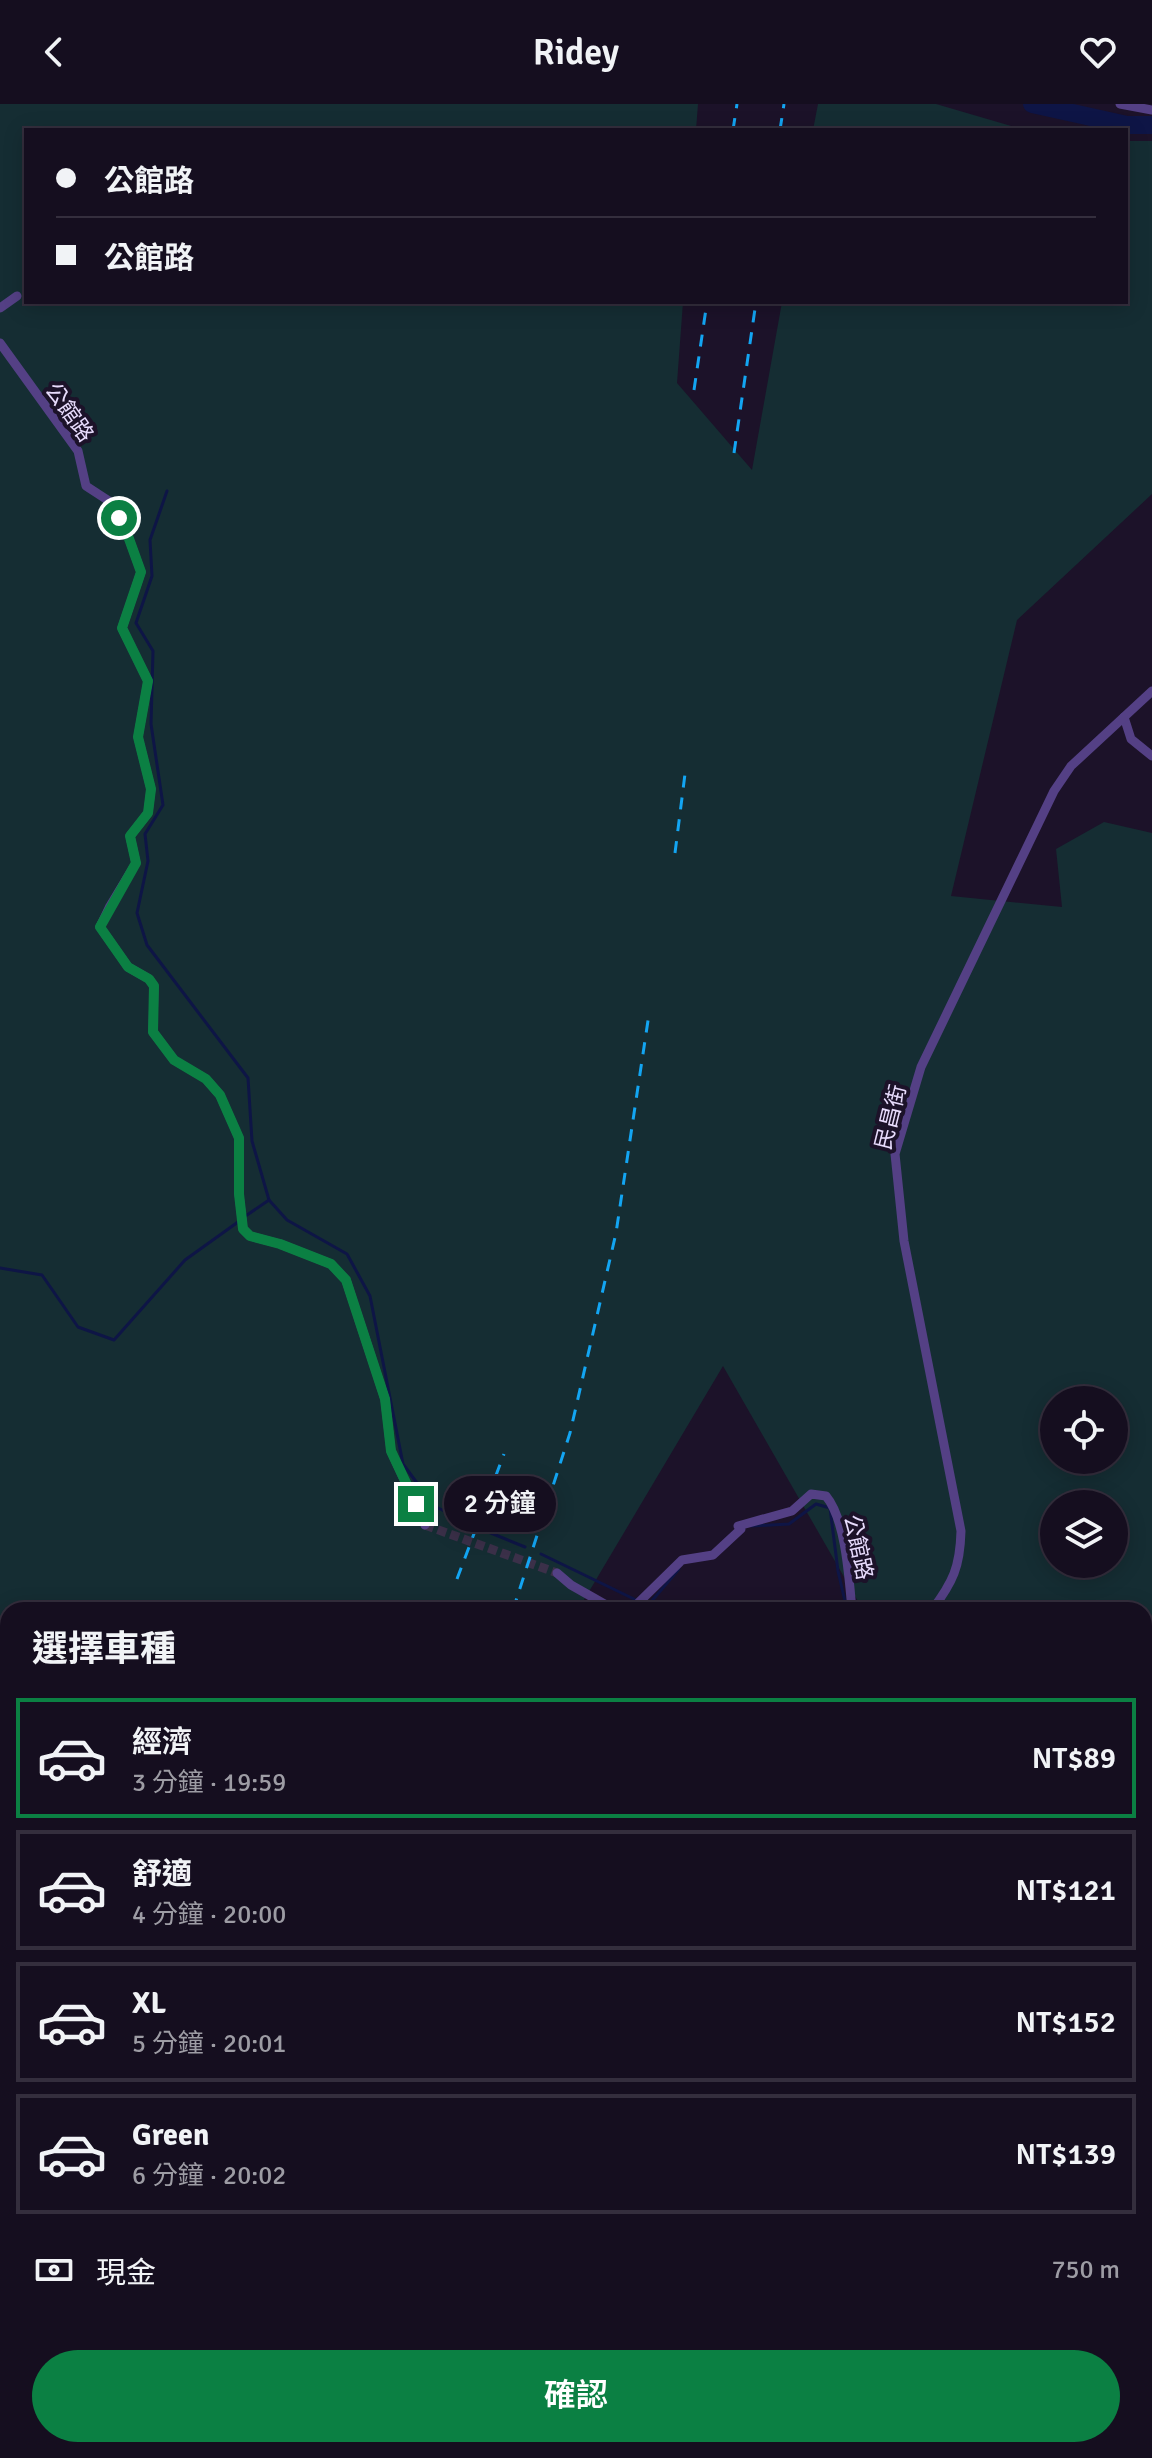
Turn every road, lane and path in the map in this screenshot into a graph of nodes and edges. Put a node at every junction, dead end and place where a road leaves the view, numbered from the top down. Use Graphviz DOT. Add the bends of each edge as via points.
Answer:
graph roads {
  1 [pos="1120,104"];
  2 [pos="1152,110"];
  3 [pos="17,296"];
  4 [pos="0,308"];
  5 [pos="0,343"];
  6 [pos="1152,691"];
  7 [pos="1124,717"];
  8 [pos="1152,756"];
  9 [pos="425,1525"];
  10 [pos="557,1573"];
  11 [pos="601,1602"];
  12 [pos="639,1602"];
  13 [pos="851,1602"];
  14 [pos="937,1602"];
  1 -- 2 [label="street"];
  3 -- 4 [label="street"];
  5 -- 9 [label="street, 公館路" via="78,451 86,486 109,501 141,572 122,628 148,681 138,737 151,789 148,813 130,836 136,863 100,927 128,967 154,986 153,1032 174,1060 206,1079 220,1095 239,1138 243,1229 331,1264 346,1280 385,1399 391,1451"];
  6 -- 7 [label="street, 民昌街"];
  7 -- 8 [label="street" via="1131,739"];
  7 -- 14 [label="street, 民昌街" via="1071,766 1054,791 921,1067 895,1154 904,1241 961,1531 960,1560"];
  10 -- 11 [label="street"];
  12 -- 13 [label="street, 公館路" via="682,1560 713,1555 741,1529 738,1526 792,1511 811,1494 826,1496 836,1515"];
}
